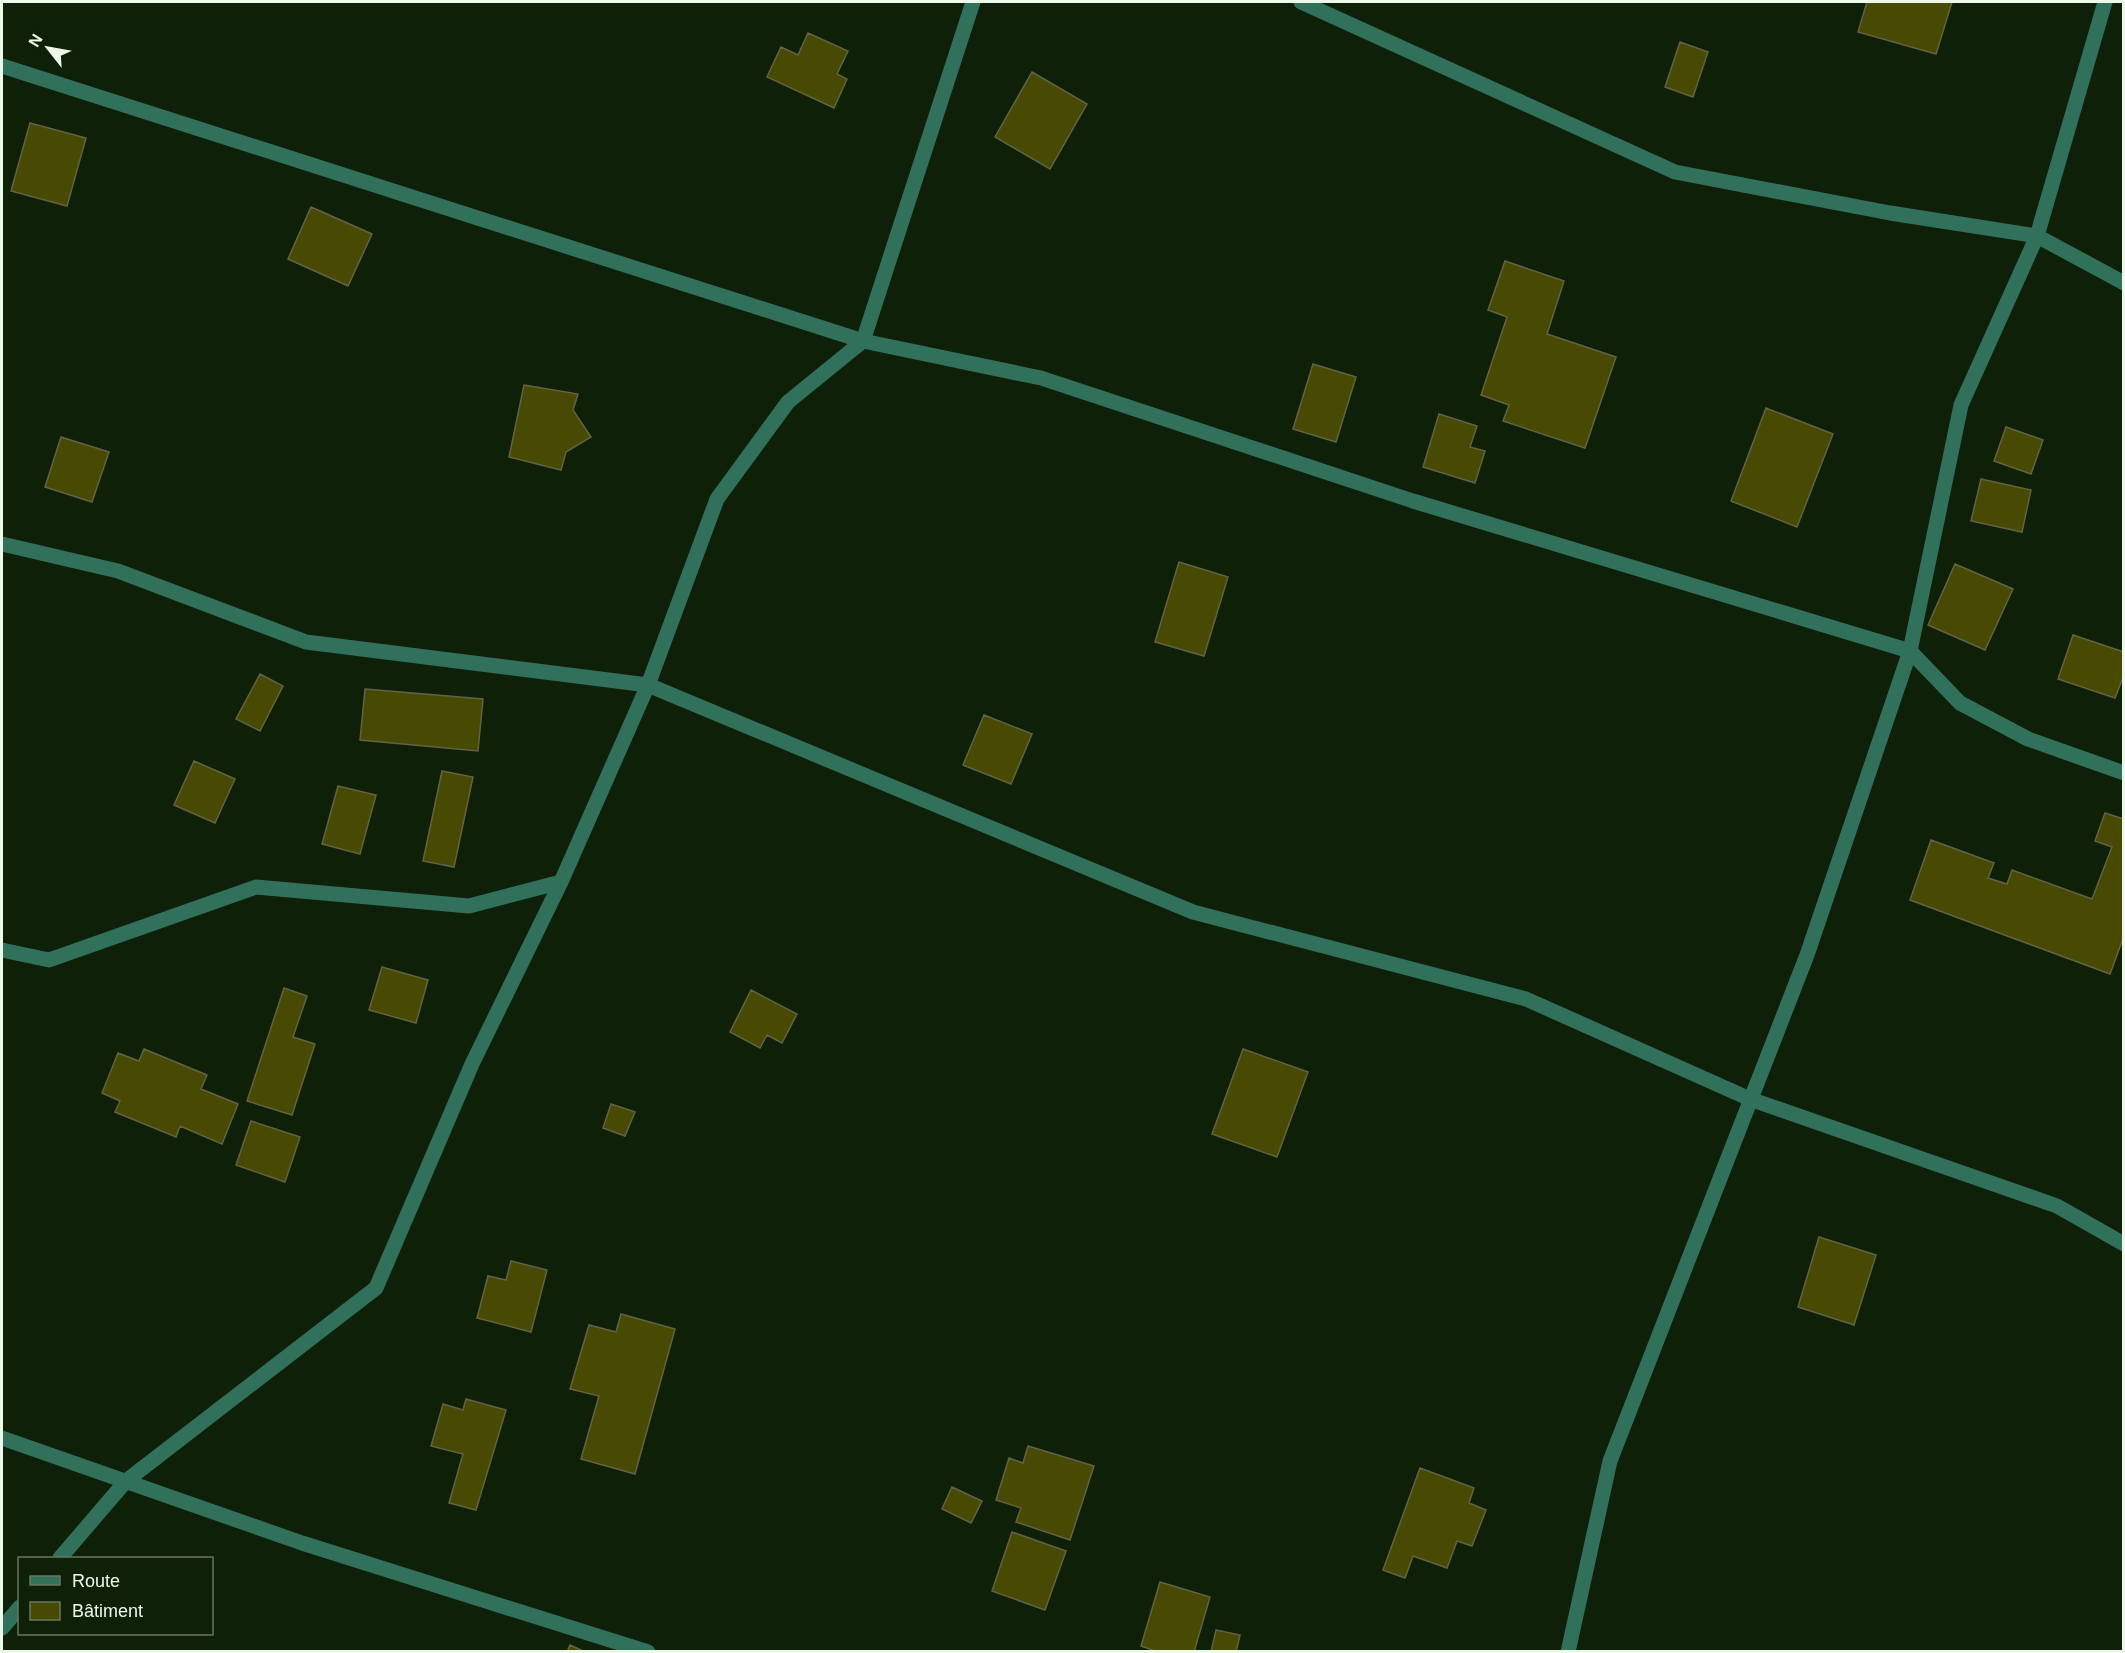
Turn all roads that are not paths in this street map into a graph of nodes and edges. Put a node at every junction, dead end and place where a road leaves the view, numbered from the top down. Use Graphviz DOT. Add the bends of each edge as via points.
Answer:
graph roads {
  1 [pos="973,2"];
  2 [pos="1301,2"];
  3 [pos="2105,2"];
  4 [pos="2,66"];
  5 [pos="2037,236"];
  6 [pos="2124,283"];
  7 [pos="863,341"];
  8 [pos="2,544"];
  9 [pos="1910,651"];
  10 [pos="648,685"];
  11 [pos="2124,773"];
  12 [pos="561,882"];
  13 [pos="2,950"];
  14 [pos="1750,1098"];
  15 [pos="2124,1244"];
  16 [pos="2,1438"];
  17 [pos="126,1481"];
  18 [pos="61,1557"];
  19 [pos="18,1609"];
  20 [pos="2,1628"];
  21 [pos="648,1652"];
  22 [pos="1568,1652"];
  1 -- 7 [label="street"];
  2 -- 5 [label="street" via="1674,171 1890,213"];
  3 -- 5 [label="street"];
  4 -- 7 [label="street"];
  5 -- 6 [label="street"];
  5 -- 9 [label="street" via="1961,405"];
  7 -- 9 [label="street" via="1041,378 1413,501"];
  7 -- 10 [label="street" via="788,402 717,499"];
  8 -- 10 [label="street" via="118,571 306,642"];
  9 -- 11 [label="street" via="1960,703 2028,739"];
  9 -- 14 [label="street" via="1807,955"];
  10 -- 12 [label="street"];
  10 -- 14 [label="street" via="1193,912 1526,999"];
  12 -- 13 [label="street" via="470,906 256,887 49,960"];
  12 -- 17 [label="street" via="472,1064 376,1288"];
  14 -- 15 [label="street" via="2057,1206"];
  14 -- 22 [label="street" via="1610,1461"];
  16 -- 17 [label="street"];
  17 -- 18 [label="street"];
  17 -- 21 [label="street" via="302,1543"];
  19 -- 20 [label="street"];
}
